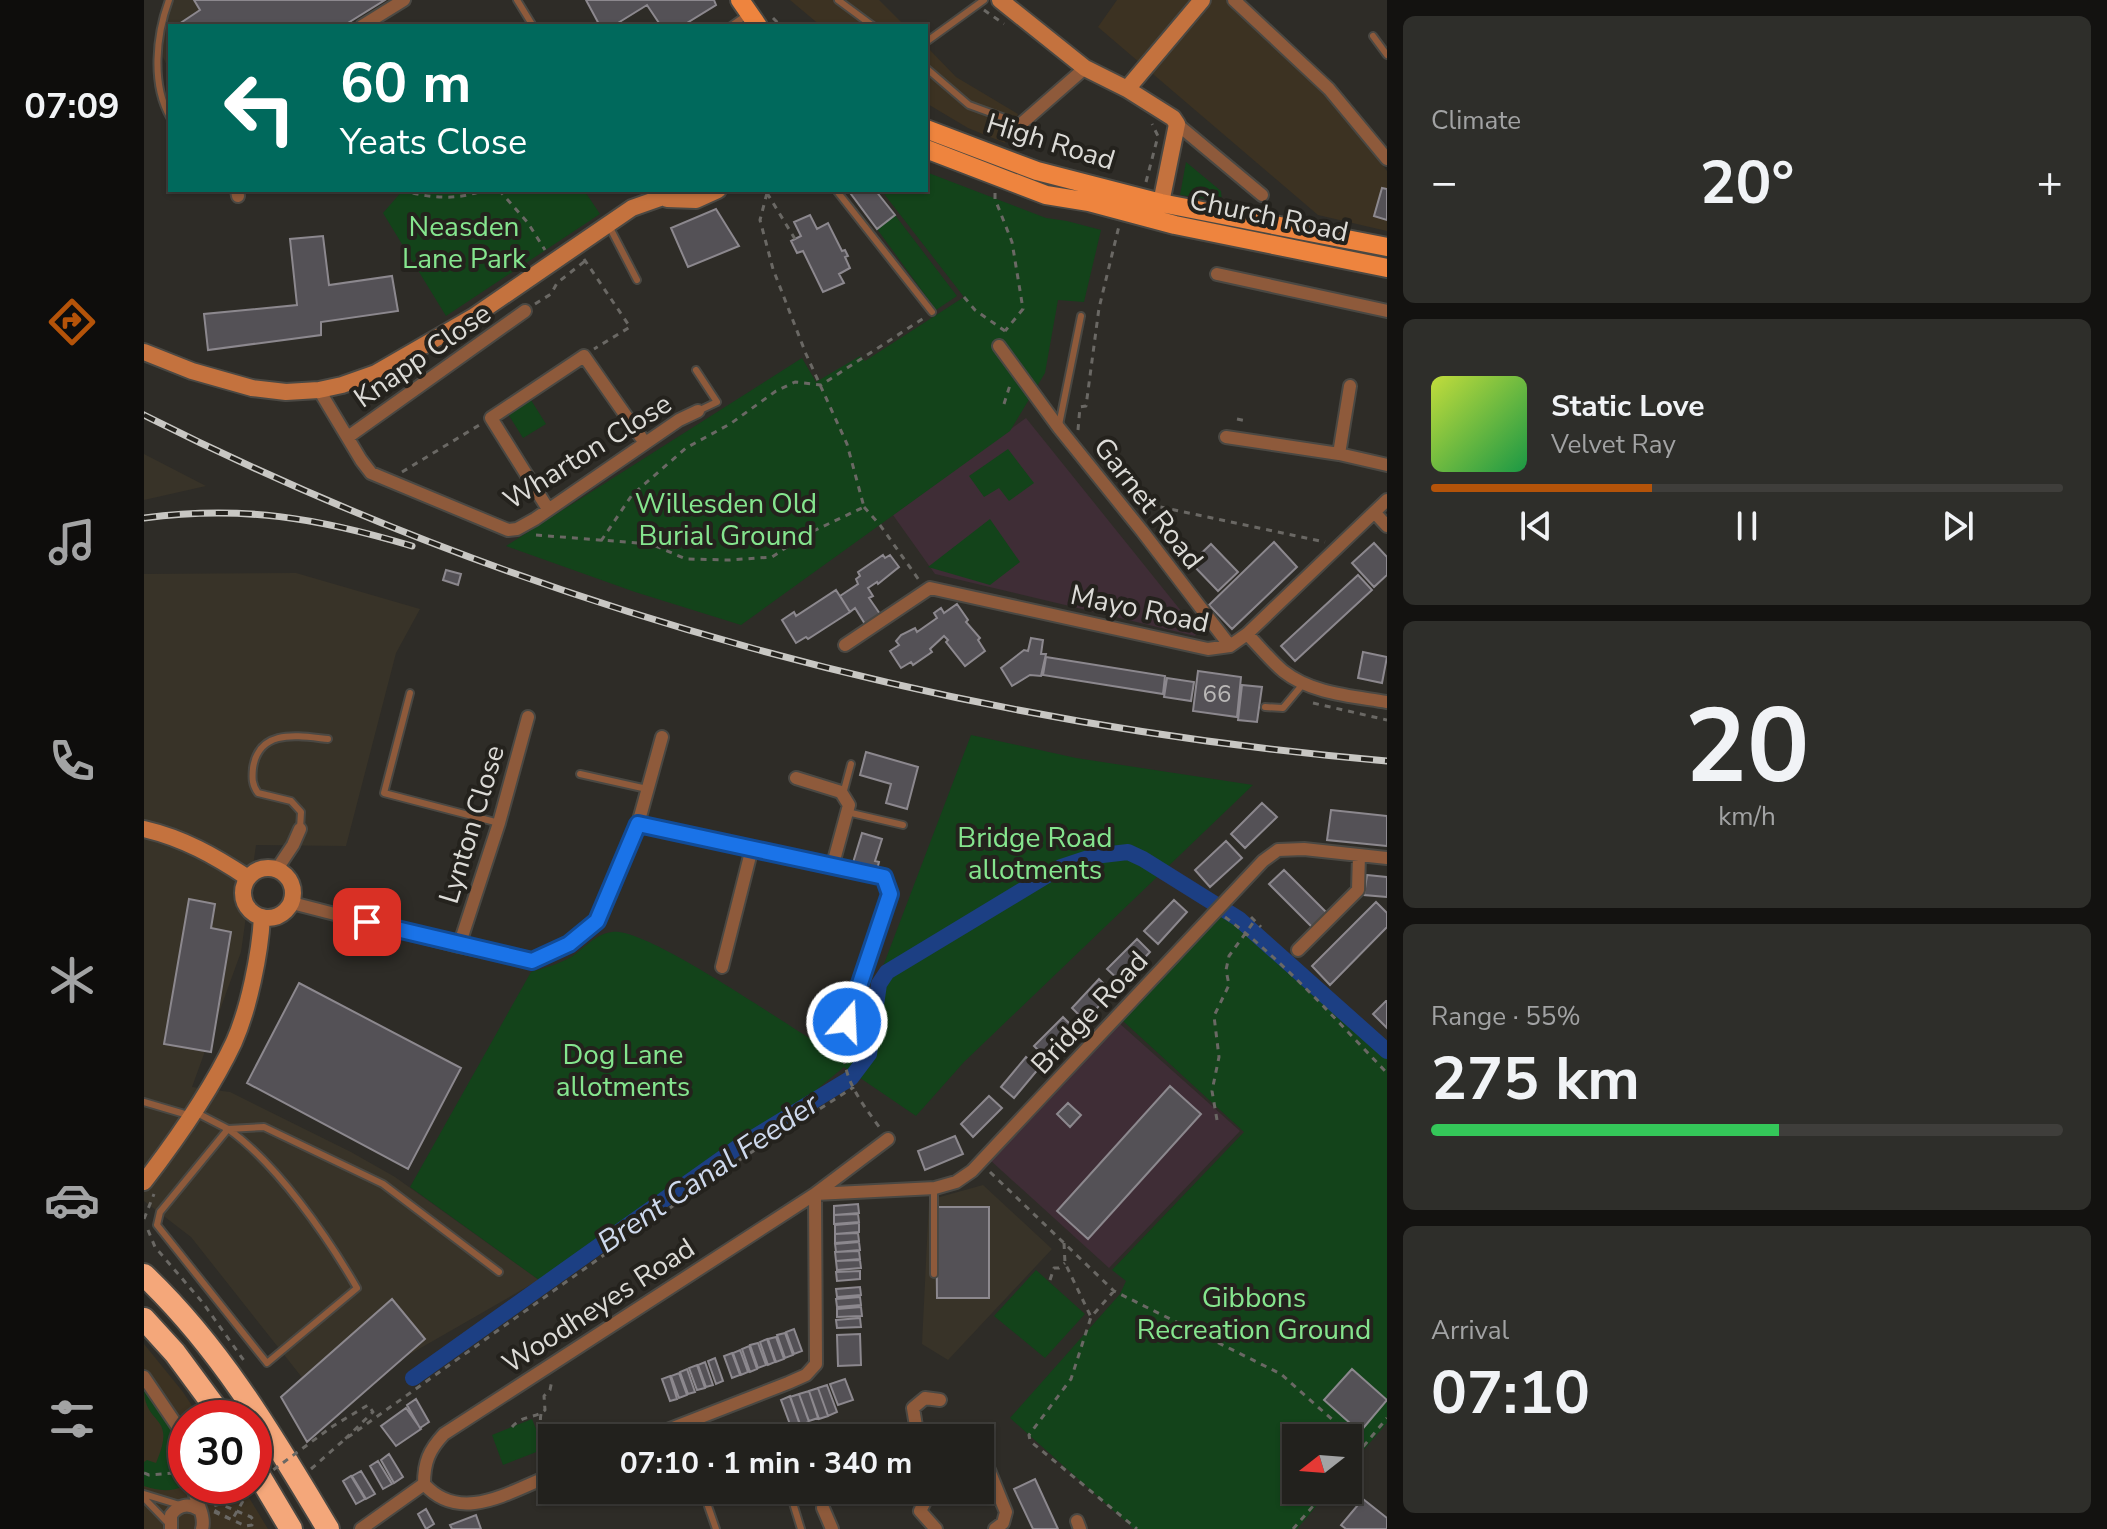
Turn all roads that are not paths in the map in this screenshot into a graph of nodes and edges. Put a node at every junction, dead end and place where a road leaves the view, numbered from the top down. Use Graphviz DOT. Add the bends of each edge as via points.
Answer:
graph roads {
  1 [pos="169,0"];
  2 [pos="404,0"];
  3 [pos="517,0"];
  4 [pos="729,0"];
  5 [pos="838,0"];
  6 [pos="984,0"];
  7 [pos="1000,0"];
  8 [pos="1202,0"];
  9 [pos="1234,0"];
  10 [pos="744,18"];
  11 [pos="367,24"];
  12 [pos="532,24"];
  13 [pos="870,24"];
  14 [pos="1373,36"];
  15 [pos="928,41"];
  16 [pos="1387,55"];
  17 [pos="1085,68"];
  18 [pos="928,70"];
  19 [pos="1127,89"];
  20 [pos="168,113"];
  21 [pos="1021,124"];
  22 [pos="1177,124"];
  23 [pos="928,130"];
  24 [pos="928,150"];
  25 [pos="1387,159"];
  26 [pos="678,192"];
  27 [pos="714,192"];
  28 [pos="838,192"];
  29 [pos="1262,195"];
  30 [pos="661,199"];
  31 [pos="1159,211"];
  32 [pos="608,225"];
  33 [pos="1387,247"];
  34 [pos="1387,268"];
  35 [pos="1217,274"];
  36 [pos="637,280"];
  37 [pos="525,311"];
  38 [pos="1387,311"];
  39 [pos="932,312"];
  40 [pos="1081,316"];
  41 [pos="999,346"];
  42 [pos="144,352"];
  43 [pos="696,370"];
  44 [pos="1350,386"];
  45 [pos="319,390"];
  46 [pos="698,411"];
  47 [pos="1059,428"];
  48 [pos="348,437"];
  49 [pos="1226,437"];
  50 [pos="645,443"];
  51 [pos="1339,454"];
  52 [pos="1387,465"];
  53 [pos="1387,500"];
  54 [pos="548,509"];
  55 [pos="1375,513"];
  56 [pos="1387,526"];
  57 [pos="1247,634"];
  58 [pos="845,645"];
  59 [pos="1230,646"];
  60 [pos="1303,684"];
  61 [pos="410,693"];
  62 [pos="1387,702"];
  63 [pos="1265,707"];
  64 [pos="528,717"];
  65 [pos="662,737"];
  66 [pos="328,739"];
  67 [pos="851,764"];
  68 [pos="580,774"];
  69 [pos="796,778"];
  70 [pos="647,789"];
  71 [pos="843,794"];
  72 [pos="847,812"];
  73 [pos="499,823"];
  74 [pos="638,824"];
  75 [pos="903,825"];
  76 [pos="144,829"];
  77 [pos="300,829"];
  78 [pos="752,848"];
  79 [pos="1359,855"];
  80 [pos="1387,858"];
  81 [pos="833,864"];
  82 [pos="277,869"];
  83 [pos="248,878"];
  84 [pos="292,903"];
  85 [pos="262,917"];
  86 [pos="459,946"];
  87 [pos="1298,950"];
  88 [pos="722,967"];
  89 [pos="847,1022"];
  90 [pos="144,1102"];
  91 [pos="193,1114"];
  92 [pos="228,1129"];
  93 [pos="888,1139"];
  94 [pos="149,1187"];
  95 [pos="934,1188"];
  96 [pos="815,1194"];
  97 [pos="499,1272"];
  98 [pos="145,1274"];
  99 [pos="934,1274"];
  100 [pos="144,1319"];
  101 [pos="144,1377"];
  102 [pos="210,1400"];
  103 [pos="940,1400"];
  104 [pos="168,1412"];
  105 [pos="683,1424"];
  106 [pos="916,1424"];
  107 [pos="538,1480"];
  108 [pos="994,1482"];
  109 [pos="424,1484"];
  110 [pos="144,1496"];
  111 [pos="272,1497"];
  112 [pos="197,1504"];
  113 [pos="793,1504"];
  114 [pos="821,1504"];
  115 [pos="919,1504"];
  116 [pos="183,1506"];
  117 [pos="708,1506"];
  118 [pos="823,1508"];
  119 [pos="198,1509"];
  120 [pos="170,1527"];
  121 [pos="202,1529"];
  122 [pos="291,1529"];
  123 [pos="328,1529"];
  124 [pos="361,1529"];
  125 [pos="716,1529"];
  126 [pos="801,1529"];
  127 [pos="832,1529"];
  128 [pos="936,1529"];
  129 [pos="995,1529"];
  1 -- 20 [label="lane" via="157,51"];
  2 -- 11 [label="street"];
  3 -- 12 [label="lane"];
  4 -- 10 [label="main road"];
  5 -- 13 [label="lane"];
  6 -- 15 [label="lane"];
  7 -- 17 [label="main road, Church Road"];
  8 -- 19 [label="main road"];
  9 -- 25 [label="street" via="1329,89"];
  14 -- 16 [label="lane"];
  17 -- 19 [label="main road, Church Road"];
  17 -- 21 [label="street"];
  18 -- 21 [label="lane" via="969,105"];
  19 -- 22 [label="main road, Church Road"];
  22 -- 29 [label="street, Church Road"];
  22 -- 31 [label="main road, Church Road"];
  23 -- 31 [label="main road, High Road"];
  24 -- 31 [label="main road, High Road" via="1040,193"];
  26 -- 30 [label="main road"];
  27 -- 30 [label="main road" via="696,200"];
  28 -- 39 [label="lane"];
  30 -- 32 [label="main road" via="632,208"];
  31 -- 33 [label="main road, Church Road"];
  31 -- 34 [label="main road, Church Road"];
  32 -- 36 [label="lane"];
  32 -- 45 [label="main road" via="580,254 526,278 473,317 376,373"];
  35 -- 38 [label="street"];
  37 -- 48 [label="street, Knapp Close"];
  40 -- 47 [label="lane, Garnet Road"];
  41 -- 47 [label="street, Garnet Road"];
  42 -- 45 [label="main road" via="252,388"];
  43 -- 46 [label="lane" via="717,402"];
  44 -- 51 [label="street"];
  45 -- 48 [label="street, Wharton Close"];
  46 -- 50 [label="street, Wharton Close"];
  47 -- 59 [label="street, Garnet Road"];
  48 -- 54 [label="street, Wharton Close" via="371,473 508,530"];
  49 -- 51 [label="street"];
  50 -- 54 [label="street, Wharton Close"];
  50 -- 54 [label="street" via="584,356 491,418"];
  51 -- 52 [label="street"];
  53 -- 55 [label="street, Mayo Road"];
  55 -- 56 [label="street"];
  55 -- 57 [label="street, Mayo Road"];
  57 -- 59 [label="street, Mayo Road"];
  57 -- 60 [label="street"];
  58 -- 59 [label="street, Mayo Road" via="930,588 1208,649"];
  60 -- 62 [label="street"];
  60 -- 63 [label="lane" via="1283,708"];
  61 -- 73 [label="lane" via="384,793"];
  64 -- 73 [label="street, Lynton Close"];
  65 -- 70 [label="street"];
  66 -- 77 [label="lane" via="286,735 258,752 255,789 291,801 301,812"];
  67 -- 71 [label="lane"];
  68 -- 70 [label="lane"];
  69 -- 71 [label="street"];
  70 -- 74 [label="street"];
  71 -- 72 [label="street"];
  72 -- 75 [label="lane"];
  72 -- 81 [label="street"];
  73 -- 86 [label="street, Lynton Close"];
  74 -- 78 [label="street"];
  74 -- 86 [label="street" via="597,921 569,944 532,961"];
  76 -- 83 [label="main road" via="208,852"];
  77 -- 82 [label="street"];
  78 -- 81 [label="street"];
  78 -- 88 [label="street"];
  79 -- 80 [label="street, Bridge Road"];
  79 -- 87 [label="street" via="1358,890"];
  79 -- 95 [label="street, Bridge Road" via="1278,850 1263,861 981,1164 956,1182"];
  81 -- 89 [label="street" via="884,877 890,894"];
  82 -- 83 [label="main road" via="258,870"];
  82 -- 84 [label="main road" via="290,880"];
  83 -- 85 [label="main road" via="246,905"];
  84 -- 85 [label="main road" via="285,913"];
  84 -- 86 [label="street"];
  85 -- 91 [label="main road" via="260,953 234,1041"];
  90 -- 91 [label="lane"];
  91 -- 92 [label="lane"];
  91 -- 94 [label="main road"];
  92 -- 92 [label="lane" via="284,1185 357,1288 267,1363 157,1225 160,1212"];
  92 -- 97 [label="lane" via="264,1127 383,1184"];
  93 -- 96 [label="street, Woodheyes Road"];
  95 -- 96 [label="street, Bridge Road"];
  95 -- 99 [label="lane"];
  96 -- 105 [label="street" via="816,1364 806,1375"];
  96 -- 109 [label="street, Woodheyes Road" via="444,1434 431,1448"];
  98 -- 123 [label="highway" via="223,1365"];
  100 -- 102 [label="highway"];
  101 -- 104 [label="street"];
  103 -- 106 [label="street" via="925,1398 913,1408"];
  107 -- 109 [label="street" via="476,1504 455,1504 435,1496"];
  108 -- 129 [label="street" via="1006,1512"];
  109 -- 124 [label="street"];
  110 -- 116 [label="lane"];
  110 -- 120 [label="lane"];
  111 -- 122 [label="highway"];
  112 -- 119 [label="street"];
  113 -- 126 [label="lane"];
  114 -- 118 [label="lane"];
  115 -- 128 [label="street" via="915,1508"];
  116 -- 119 [label="street"];
  116 -- 120 [label="street" via="174,1511"];
  117 -- 125 [label="lane"];
  118 -- 127 [label="street"];
  119 -- 121 [label="street"];
}
